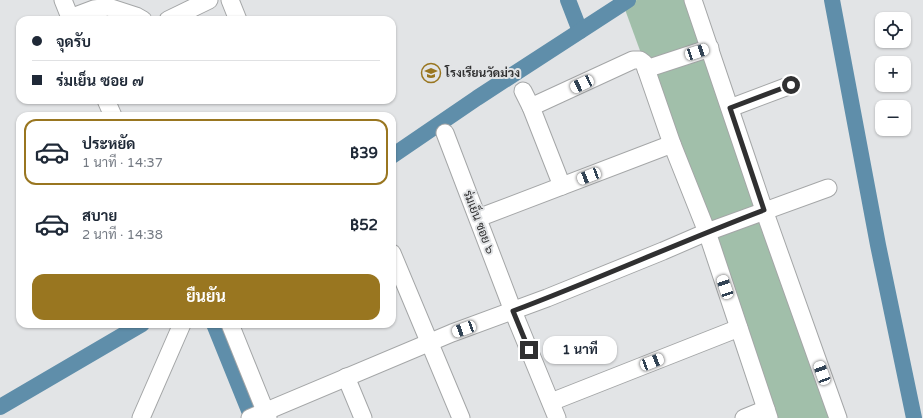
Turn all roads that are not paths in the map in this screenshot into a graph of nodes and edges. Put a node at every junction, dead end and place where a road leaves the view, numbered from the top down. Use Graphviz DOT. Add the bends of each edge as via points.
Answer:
graph roads {
  1 [pos="63,0"];
  2 [pos="209,0"];
  3 [pos="230,0"];
  4 [pos="698,1"];
  5 [pos="70,16"];
  6 [pos="78,16"];
  7 [pos="136,16"];
  8 [pos="176,16"];
  9 [pos="236,16"];
  10 [pos="710,48"];
  11 [pos="646,69"];
  12 [pos="791,85"];
  13 [pos="523,90"];
  14 [pos="531,107"];
  15 [pos="730,108"];
  16 [pos="444,133"];
  17 [pos="672,144"];
  18 [pos="562,186"];
  19 [pos="828,188"];
  20 [pos="764,210"];
  21 [pos="478,218"];
  22 [pos="707,232"];
  23 [pos="396,263"];
  24 [pos="513,311"];
  25 [pos="180,328"];
  26 [pos="231,328"];
  27 [pos="739,328"];
  28 [pos="429,343"];
  29 [pos="346,377"];
  30 [pos="551,402"];
  31 [pos="768,413"];
  32 [pos="260,415"];
  33 [pos="141,418"];
  34 [pos="363,418"];
  35 [pos="461,418"];
  36 [pos="557,418"];
  37 [pos="744,418"];
  38 [pos="838,418"];
  1 -- 5 [label="street"];
  2 -- 8 [label="street"];
  3 -- 9 [label="street"];
  4 -- 10 [label="street"];
  6 -- 7 [label="street" via="94,9 108,7"];
  10 -- 11 [label="street"];
  10 -- 15 [label="street"];
  11 -- 14 [label="street" via="640,60 633,60"];
  11 -- 17 [label="street"];
  12 -- 15 [label="street"];
  13 -- 14 [label="street"];
  14 -- 18 [label="street"];
  15 -- 20 [label="street"];
  16 -- 21 [label="street, ร่มเย็น ซอย ๖"];
  17 -- 18 [label="street"];
  17 -- 22 [label="street"];
  18 -- 21 [label="street"];
  19 -- 20 [label="street"];
  20 -- 22 [label="street"];
  20 -- 38 [label="street"];
  21 -- 24 [label="street, ร่มเย็น ซอย ๖"];
  22 -- 24 [label="street"];
  22 -- 27 [label="street"];
  23 -- 28 [label="street"];
  24 -- 28 [label="street"];
  24 -- 30 [label="street, ร่มเย็น ซอย ๖"];
  25 -- 33 [label="street"];
  26 -- 32 [label="street"];
  27 -- 30 [label="street"];
  27 -- 31 [label="street"];
  28 -- 29 [label="street"];
  28 -- 35 [label="street"];
  29 -- 32 [label="street"];
  29 -- 34 [label="street"];
  30 -- 36 [label="street, ร่มเย็น ซอย ๖"];
  31 -- 37 [label="street"];
}
